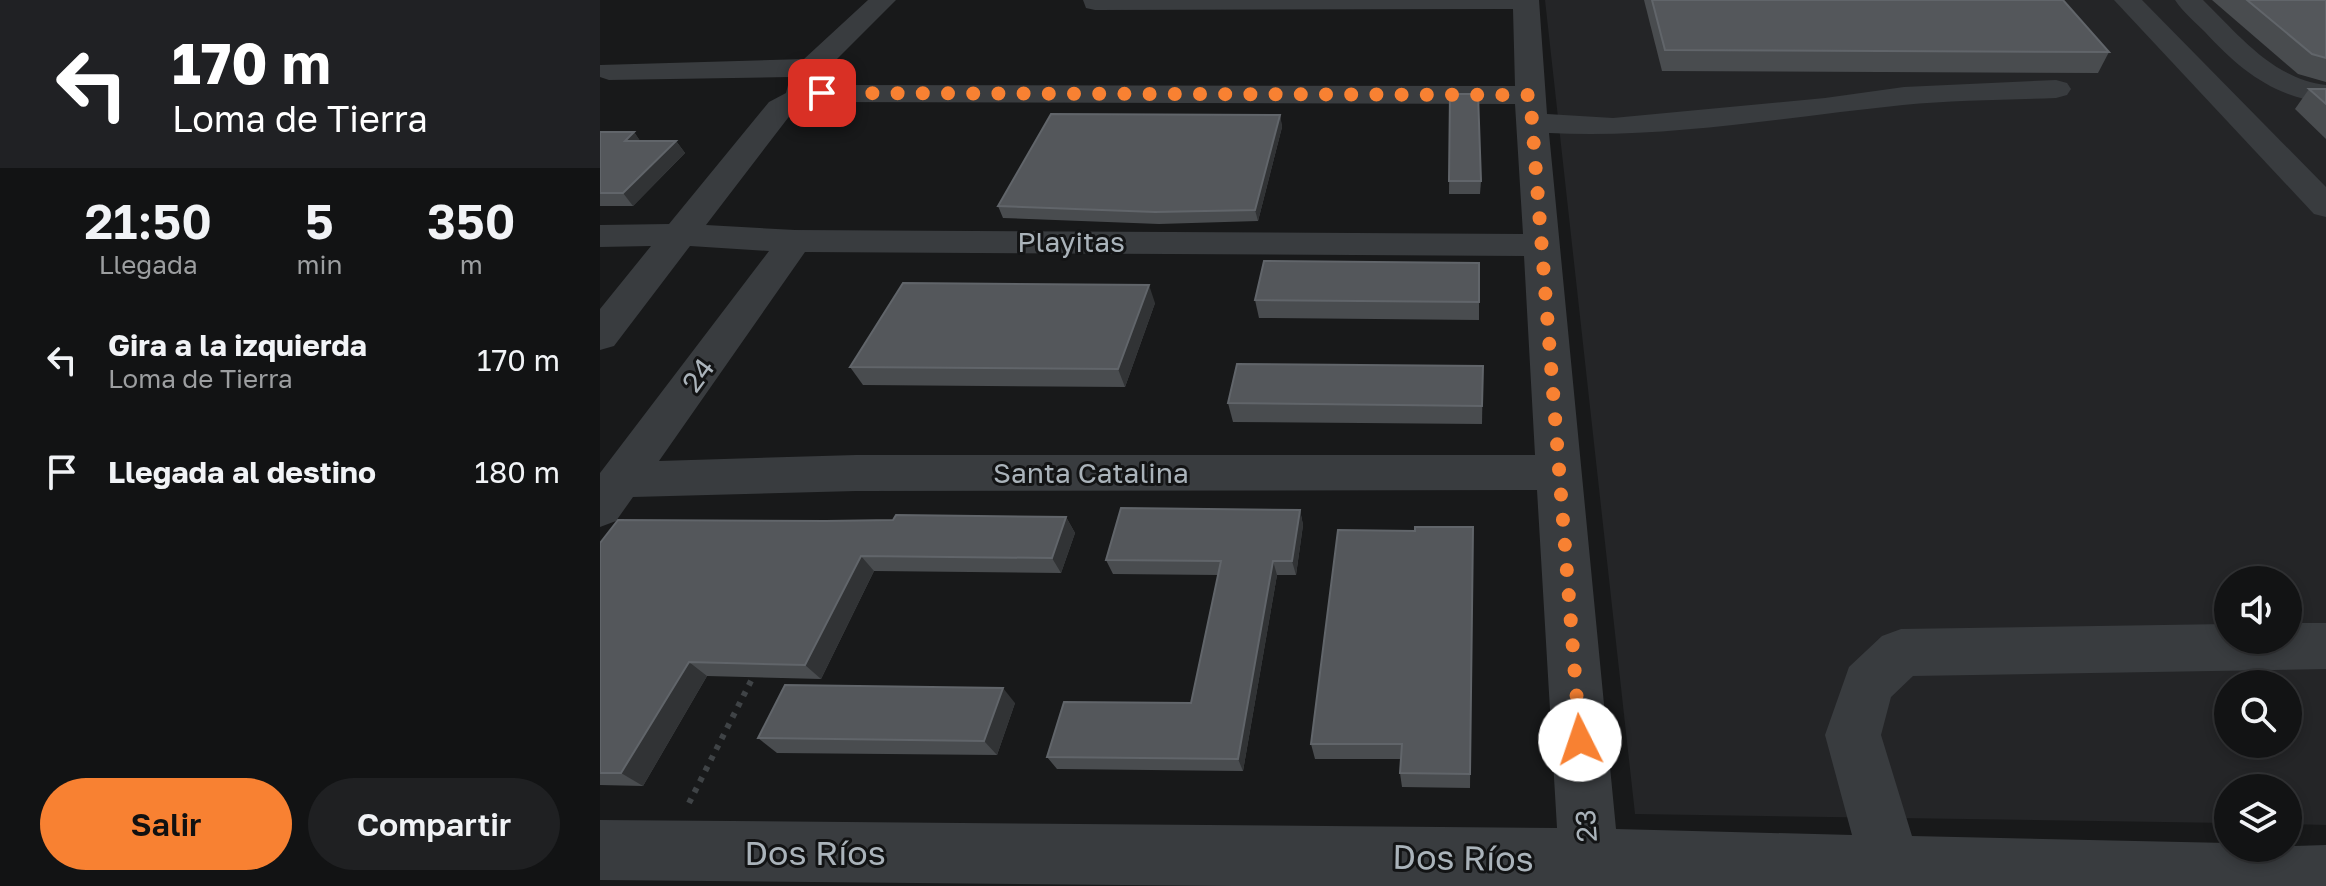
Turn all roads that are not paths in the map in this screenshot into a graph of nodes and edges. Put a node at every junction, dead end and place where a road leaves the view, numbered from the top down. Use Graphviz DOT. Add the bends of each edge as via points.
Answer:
graph roads {
  1 [pos="883,0"];
  2 [pos="2127,0"];
  3 [pos="2188,0"];
  4 [pos="1526,1"];
  5 [pos="1095,2"];
  6 [pos="609,71"];
  7 [pos="812,86"];
  8 [pos="2056,89"];
  9 [pos="2326,94"];
  10 [pos="1531,109"];
  11 [pos="2326,207"];
  12 [pos="681,235"];
  13 [pos="600,236"];
  14 [pos="795,241"];
  15 [pos="1542,245"];
  16 [pos="600,336"];
  17 [pos="1559,472"];
  18 [pos="611,494"];
  19 [pos="2326,646"];
  20 [pos="600,850"];
  21 [pos="1891,866"];
  22 [pos="1590,872"];
  23 [pos="2326,876"];
  1 -- 7 [label="street"];
  2 -- 11 [label="street"];
  3 -- 9 [label="street" via="2269,76"];
  4 -- 5 [label="street"];
  4 -- 10 [label="street, 23"];
  6 -- 7 [label="street"];
  7 -- 10 [label="street"];
  7 -- 12 [label="street" via="780,108"];
  8 -- 10 [label="street" via="1904,96 1613,127"];
  10 -- 15 [label="street, 23"];
  12 -- 13 [label="street, Playitas"];
  12 -- 14 [label="street, Playitas"];
  12 -- 16 [label="street"];
  14 -- 15 [label="street, Playitas"];
  14 -- 18 [label="street, 24"];
  15 -- 17 [label="street, 23"];
  17 -- 18 [label="street, Santa Catalina" via="856,473"];
  17 -- 22 [label="street, 23"];
  19 -- 21 [label="street" via="1901,653 1868,684 1853,735"];
  20 -- 22 [label="street, Dos Ríos"];
  21 -- 22 [label="street, Dos Ríos"];
  21 -- 23 [label="street, Dos Ríos"];
}
